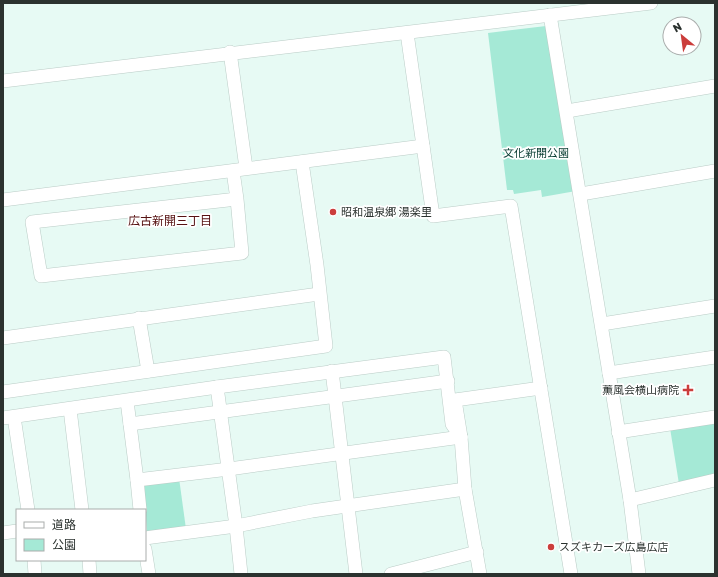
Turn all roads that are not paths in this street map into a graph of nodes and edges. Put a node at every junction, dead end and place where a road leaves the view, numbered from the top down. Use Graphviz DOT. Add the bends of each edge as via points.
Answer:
graph roads {
  1 [pos="651,3"];
  2 [pos="550,16"];
  3 [pos="407,33"];
  4 [pos="230,52"];
  5 [pos="3,81"];
  6 [pos="715,86"];
  7 [pos="567,111"];
  8 [pos="423,146"];
  9 [pos="302,162"];
  10 [pos="246,168"];
  11 [pos="233,171"];
  12 [pos="715,171"];
  13 [pos="580,194"];
  14 [pos="237,199"];
  15 [pos="3,200"];
  16 [pos="319,294"];
  17 [pos="715,306"];
  18 [pos="138,318"];
  19 [pos="602,324"];
  20 [pos="3,338"];
  21 [pos="715,357"];
  22 [pos="148,371"];
  23 [pos="332,371"];
  24 [pos="610,373"];
  25 [pos="448,381"];
  26 [pos="217,387"];
  27 [pos="541,388"];
  28 [pos="3,392"];
  29 [pos="336,396"];
  30 [pos="127,401"];
  31 [pos="70,409"];
  32 [pos="221,411"];
  33 [pos="715,417"];
  34 [pos="9,418"];
  35 [pos="130,424"];
  36 [pos="618,432"];
  37 [pos="461,437"];
  38 [pos="343,453"];
  39 [pos="229,469"];
  40 [pos="137,480"];
  41 [pos="715,480"];
  42 [pos="465,489"];
  43 [pos="630,500"];
  44 [pos="348,506"];
  45 [pos="28,509"];
  46 [pos="82,509"];
  47 [pos="140,509"];
  48 [pos="236,526"];
  49 [pos="16,531"];
  50 [pos="3,533"];
  51 [pos="146,538"];
  52 [pos="477,552"];
  53 [pos="146,555"];
  54 [pos="34,561"];
  55 [pos="89,561"];
  56 [pos="35,574"];
  57 [pos="90,574"];
  58 [pos="149,574"];
  59 [pos="241,574"];
  60 [pos="356,574"];
  61 [pos="390,574"];
  62 [pos="480,574"];
  63 [pos="571,574"];
  64 [pos="639,574"];
  1 -- 2 [label="street"];
  2 -- 3 [label="street"];
  2 -- 7 [label="street"];
  3 -- 4 [label="street"];
  3 -- 8 [label="street"];
  4 -- 5 [label="street"];
  4 -- 10 [label="street"];
  6 -- 7 [label="street"];
  7 -- 13 [label="street"];
  8 -- 9 [label="street"];
  8 -- 27 [label="street" via="433,216 511,206"];
  9 -- 10 [label="street"];
  9 -- 16 [label="street"];
  10 -- 11 [label="street"];
  11 -- 14 [label="street"];
  11 -- 15 [label="street"];
  12 -- 13 [label="street"];
  13 -- 19 [label="street"];
  14 -- 14 [label="street" via="242,253 41,276 32,222"];
  16 -- 18 [label="street"];
  16 -- 22 [label="street" via="326,346"];
  17 -- 19 [label="street"];
  18 -- 20 [label="street"];
  18 -- 22 [label="street"];
  19 -- 24 [label="street"];
  21 -- 24 [label="street"];
  22 -- 28 [label="street"];
  23 -- 25 [label="street" via="444,356"];
  23 -- 26 [label="street"];
  23 -- 29 [label="street"];
  24 -- 36 [label="street"];
  25 -- 29 [label="street"];
  25 -- 37 [label="street" via="452,424"];
  26 -- 30 [label="street"];
  26 -- 32 [label="street"];
  27 -- 37 [label="street" via="455,400"];
  27 -- 63 [label="street"];
  29 -- 32 [label="street"];
  29 -- 38 [label="street"];
  30 -- 31 [label="street"];
  30 -- 35 [label="street"];
  31 -- 34 [label="street"];
  31 -- 46 [label="street"];
  32 -- 35 [label="street"];
  32 -- 39 [label="street"];
  33 -- 36 [label="street"];
  34 -- 45 [label="street"];
  35 -- 40 [label="street"];
  36 -- 43 [label="street"];
  37 -- 38 [label="street"];
  37 -- 42 [label="street"];
  38 -- 39 [label="street"];
  38 -- 44 [label="street"];
  39 -- 40 [label="street"];
  39 -- 48 [label="street"];
  40 -- 47 [label="street"];
  41 -- 43 [label="street"];
  42 -- 44 [label="street"];
  42 -- 52 [label="street"];
  43 -- 64 [label="street"];
  44 -- 48 [label="street"];
  44 -- 60 [label="street"];
  48 -- 51 [label="street"];
  48 -- 59 [label="street"];
  49 -- 50 [label="street"];
  52 -- 61 [label="street"];
  52 -- 62 [label="street"];
  53 -- 58 [label="street"];
  54 -- 56 [label="street"];
  55 -- 57 [label="street"];
}
